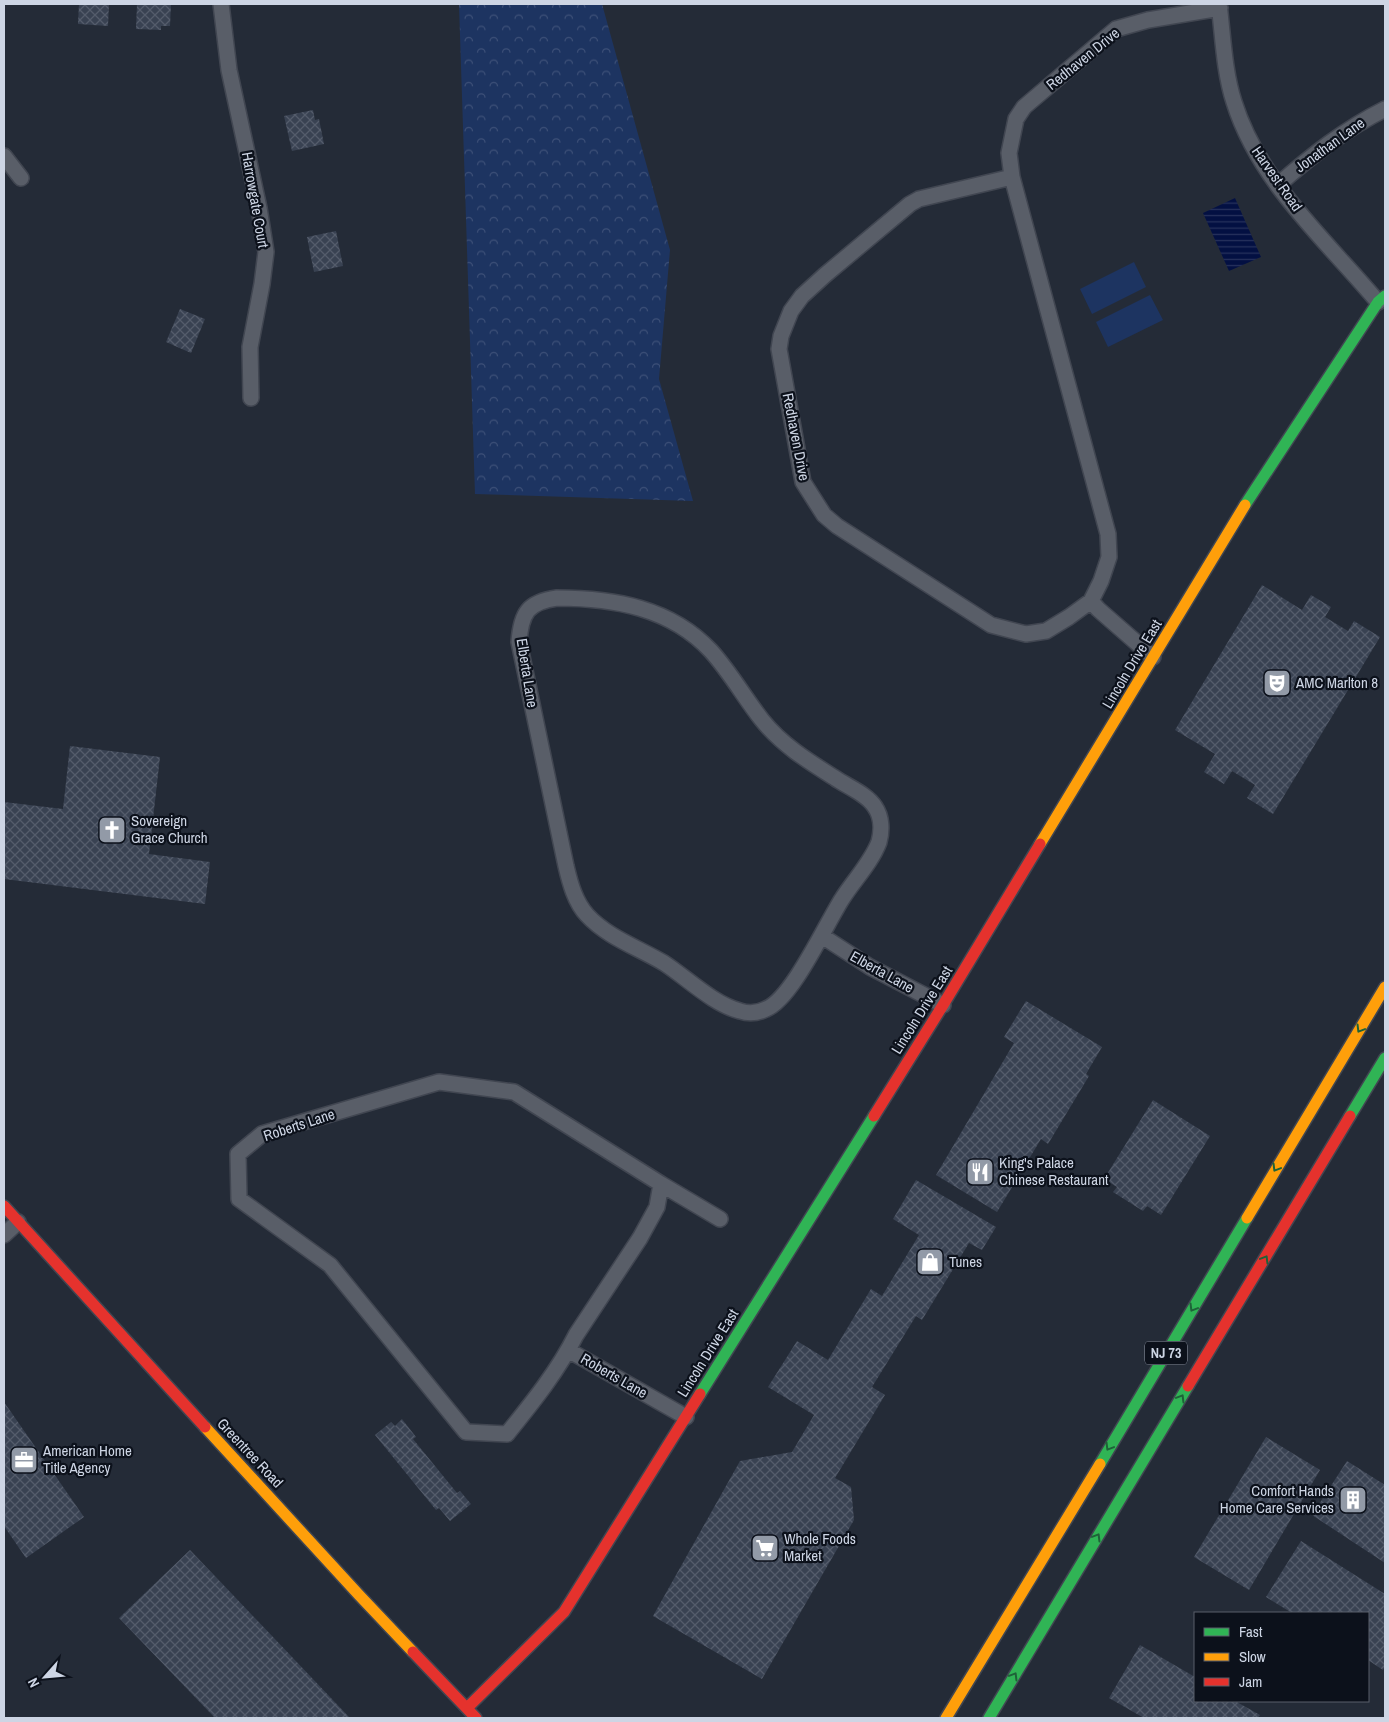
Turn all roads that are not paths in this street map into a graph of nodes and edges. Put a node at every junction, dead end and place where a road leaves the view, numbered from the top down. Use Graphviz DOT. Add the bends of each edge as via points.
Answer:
graph roads {
  1 [pos="221,4"];
  2 [pos="1220,6"];
  3 [pos="1385,109"];
  4 [pos="4,156"];
  5 [pos="1012,177"];
  6 [pos="22,178"];
  7 [pos="1278,185"];
  8 [pos="1381,299"];
  9 [pos="251,398"];
  10 [pos="1091,600"];
  11 [pos="1153,657"];
  12 [pos="822,936"];
  13 [pos="1385,988"];
  14 [pos="943,1005"];
  15 [pos="1385,1058"];
  16 [pos="661,1184"];
  17 [pos="4,1206"];
  18 [pos="720,1219"];
  19 [pos="18,1222"];
  20 [pos="4,1235"];
  21 [pos="568,1350"];
  22 [pos="686,1417"];
  23 [pos="467,1708"];
  24 [pos="457,1718"];
  25 [pos="476,1718"];
  26 [pos="946,1718"];
  27 [pos="989,1718"];
  1 -- 9 [label="street, Harrowgate Court" via="229,70 260,208 266,252 250,347"];
  2 -- 5 [label="street, Redhaven Drive" via="1116,29 1024,108 1016,120 1010,145"];
  2 -- 7 [label="street, Harvest Road" via="1234,101 1246,135"];
  3 -- 7 [label="street, Jonathan Lane" via="1322,148"];
  4 -- 6 [label="street"];
  5 -- 10 [label="street, Redhaven Drive" via="1108,534 1109,557"];
  5 -- 10 [label="street, Redhaven Drive" via="919,199 910,204 825,275 791,311 781,336 780,349 803,482 824,515 838,526 991,625 1026,634 1046,631"];
  7 -- 8 [label="street, Harvest Road" via="1309,224"];
  8 -- 11 [label="main road, Lincoln Drive East" via="1227,534"];
  10 -- 11 [label="street"];
  11 -- 14 [label="main road, Lincoln Drive East"];
  12 -- 12 [label="street, Elberta Lane" via="780,1000 768,1009 754,1013 726,1006 654,957 613,935 586,914 566,866 522,658 520,627 524,614 532,605 557,598 600,600 647,610 683,626 711,651 757,714 784,744 876,807 882,831 878,844"];
  12 -- 14 [label="street, Elberta Lane" via="870,967"];
  13 -- 26 [label="main road, NJ 73, one-way"];
  14 -- 22 [label="main road, Lincoln Drive East"];
  27 -- 15 [label="main road, NJ 73, one-way"];
  16 -- 18 [label="street"];
  16 -- 21 [label="street, Roberts Lane" via="657,1207"];
  16 -- 21 [label="street, Roberts Lane" via="514,1092 439,1082 262,1134 238,1154 239,1199 330,1265 466,1432 507,1434"];
  17 -- 19 [label="main road, Greentree Road"];
  19 -- 20 [label="street"];
  19 -- 23 [label="main road, Greentree Road" via="359,1595"];
  21 -- 22 [label="street, Roberts Lane"];
  22 -- 23 [label="main road, Lincoln Drive East" via="564,1612"];
  23 -- 24 [label="main road, Lincoln Drive East"];
  23 -- 25 [label="main road, Greentree Road"];
}
